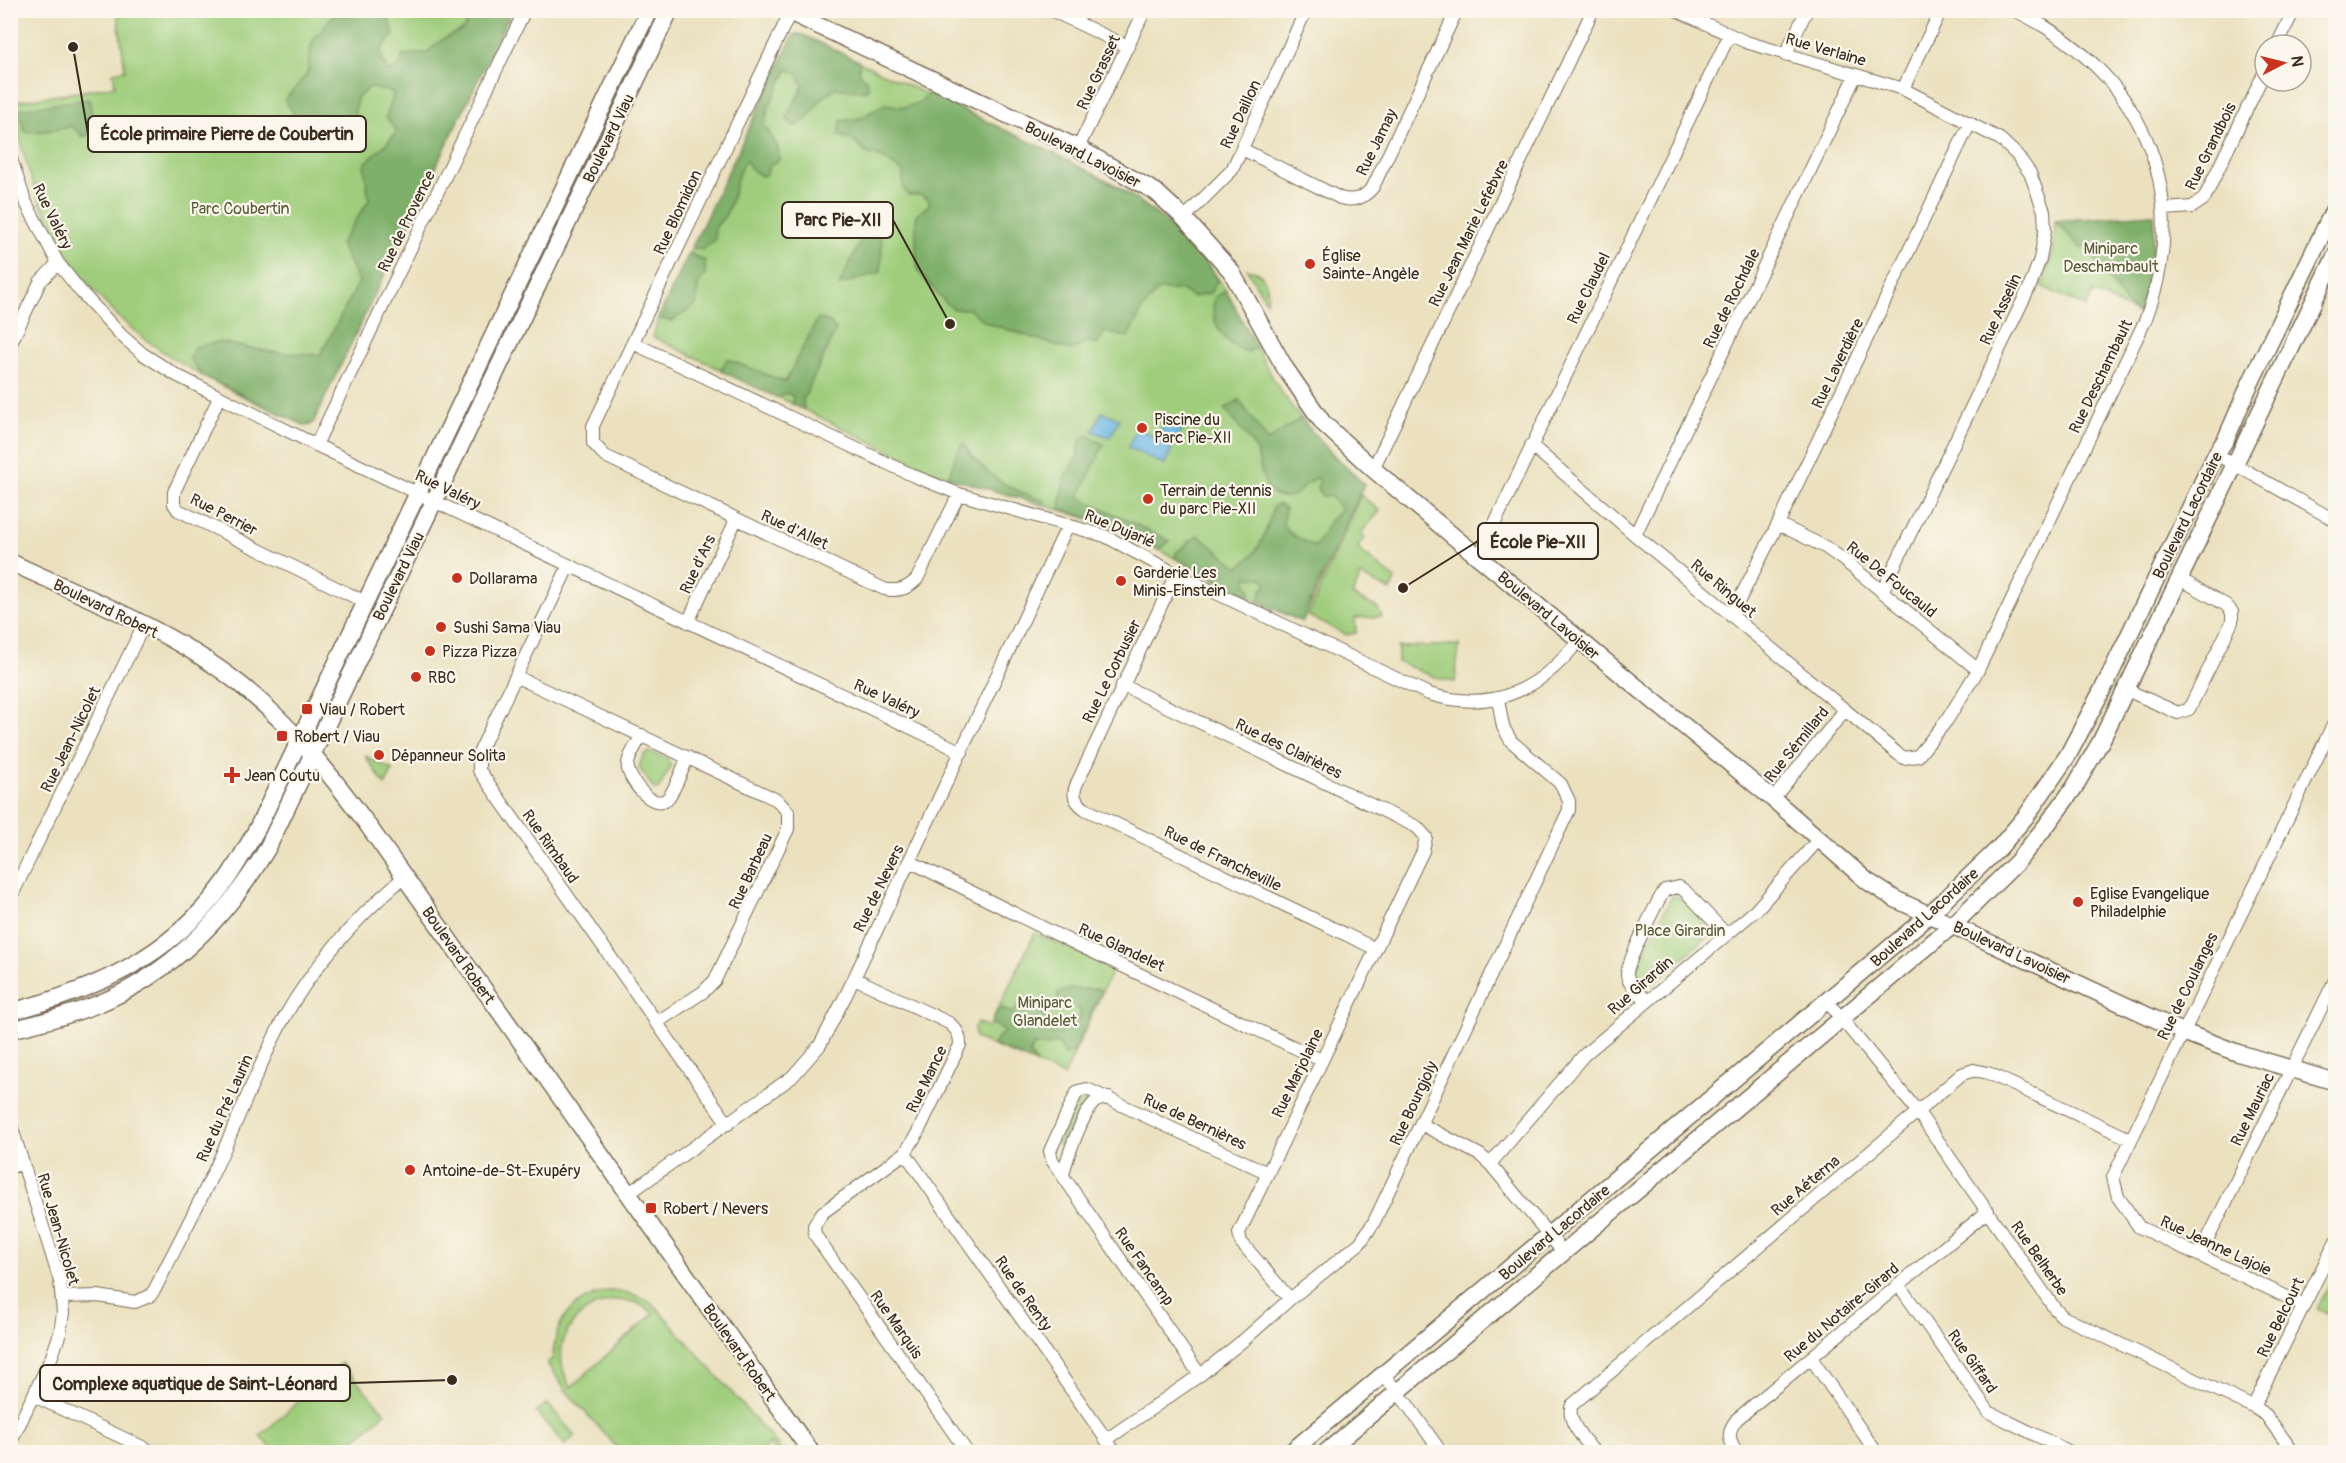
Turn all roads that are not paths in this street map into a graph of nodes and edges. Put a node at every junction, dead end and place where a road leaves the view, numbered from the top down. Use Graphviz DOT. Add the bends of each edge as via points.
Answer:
graph roads {
  1 [pos="525,10"];
  2 [pos="649,10"];
  3 [pos="669,10"];
  4 [pos="1051,10"];
  5 [pos="1145,10"];
  6 [pos="1306,10"];
  7 [pos="1457,10"];
  8 [pos="1593,10"];
  9 [pos="1676,10"];
  10 [pos="1807,10"];
  11 [pos="1941,10"];
  12 [pos="2014,10"];
  13 [pos="2294,10"];
  14 [pos="788,12"];
  15 [pos="2283,33"];
  16 [pos="1729,36"];
  17 [pos="1128,47"];
  18 [pos="1785,55"];
  19 [pos="1856,75"];
  20 [pos="1903,89"];
  21 [pos="2255,93"];
  22 [pos="1970,123"];
  23 [pos="1078,148"];
  24 [pos="1242,149"];
  25 [pos="10,156"];
  26 [pos="2336,205"];
  27 [pos="2164,209"];
  28 [pos="1184,218"];
  29 [pos="2336,255"];
  30 [pos="58,263"];
  31 [pos="633,343"];
  32 [pos="10,345"];
  33 [pos="219,398"];
  34 [pos="593,426"];
  35 [pos="316,445"];
  36 [pos="1531,445"];
  37 [pos="2216,454"];
  38 [pos="2235,465"];
  39 [pos="1373,469"];
  40 [pos="418,493"];
  41 [pos="959,494"];
  42 [pos="435,501"];
  43 [pos="736,520"];
  44 [pos="2336,521"];
  45 [pos="1778,524"];
  46 [pos="1068,525"];
  47 [pos="1635,536"];
  48 [pos="1479,556"];
  49 [pos="10,562"];
  50 [pos="569,565"];
  51 [pos="1176,574"];
  52 [pos="2180,579"];
  53 [pos="1882,592"];
  54 [pos="365,602"];
  55 [pos="1731,616"];
  56 [pos="688,622"];
  57 [pos="143,626"];
  58 [pos="1579,640"];
  59 [pos="1978,670"];
  60 [pos="517,677"];
  61 [pos="1122,685"];
  62 [pos="2127,690"];
  63 [pos="1498,699"];
  64 [pos="1845,710"];
  65 [pos="2336,719"];
  66 [pos="642,735"];
  67 [pos="300,739"];
  68 [pos="962,752"];
  69 [pos="313,753"];
  70 [pos="1898,754"];
  71 [pos="688,757"];
  72 [pos="1077,783"];
  73 [pos="1773,799"];
  74 [pos="1819,839"];
  75 [pos="1423,850"];
  76 [pos="909,861"];
  77 [pos="404,878"];
  78 [pos="10,900"];
  79 [pos="1930,914"];
  80 [pos="1953,925"];
  81 [pos="1727,935"];
  82 [pos="1376,949"];
  83 [pos="854,978"];
  84 [pos="2336,978"];
  85 [pos="1647,1001"];
  86 [pos="1827,1001"];
  87 [pos="10,1012"];
  88 [pos="1840,1018"];
  89 [pos="656,1023"];
  90 [pos="10,1030"];
  91 [pos="2183,1032"];
  92 [pos="1321,1060"];
  93 [pos="2290,1070"];
  94 [pos="2336,1082"];
  95 [pos="1075,1096"];
  96 [pos="1109,1098"];
  97 [pos="1918,1112"];
  98 [pos="10,1122"];
  99 [pos="728,1124"];
  100 [pos="1421,1124"];
  101 [pos="2130,1139"];
  102 [pos="905,1153"];
  103 [pos="1490,1164"];
  104 [pos="17,1165"];
  105 [pos="2115,1170"];
  106 [pos="1268,1173"];
  107 [pos="1063,1176"];
  108 [pos="628,1194"];
  109 [pos="1988,1211"];
  110 [pos="822,1213"];
  111 [pos="1550,1236"];
  112 [pos="2336,1241"];
  113 [pos="1563,1252"];
  114 [pos="2200,1255"];
  115 [pos="1899,1284"];
  116 [pos="62,1297"];
  117 [pos="1290,1299"];
  118 [pos="2304,1305"];
  119 [pos="1811,1358"];
  120 [pos="1200,1375"];
  121 [pos="1384,1375"];
  122 [pos="1398,1392"];
  123 [pos="34,1396"];
  124 [pos="2253,1407"];
  125 [pos="1106,1440"];
  126 [pos="10,1444"];
  127 [pos="1734,1449"];
  128 [pos="153,1452"];
  129 [pos="811,1452"];
  130 [pos="967,1452"];
  131 [pos="1115,1452"];
  132 [pos="1291,1452"];
  133 [pos="1326,1452"];
  134 [pos="1440,1452"];
  135 [pos="1594,1452"];
  136 [pos="1876,1452"];
  137 [pos="2070,1452"];
  138 [pos="2293,1452"];
  1 -- 35 [label="street, Rue de Provence"];
  2 -- 40 [label="main road, Boulevard Viau"];
  3 -- 42 [label="main road, Boulevard Viau"];
  4 -- 17 [label="street"];
  5 -- 17 [label="street, Rue Grasset"];
  6 -- 24 [label="street, Rue Daillon"];
  7 -- 24 [label="street, Rue Jamay" via="1374,187 1366,195 1340,198"];
  8 -- 39 [label="street, Rue Jean Marie Lefebvre"];
  9 -- 16 [label="street, Rue Verlaine"];
  10 -- 18 [label="street"];
  11 -- 20 [label="street"];
  12 -- 27 [label="street, Rue Deschambault" via="2065,38 2120,93 2150,148"];
  13 -- 15 [label="street"];
  14 -- 23 [label="main road, Boulevard Lavoisier"];
  14 -- 31 [label="street, Rue Blomidon"];
  16 -- 18 [label="street, Rue Verlaine"];
  16 -- 36 [label="street, Rue Claudel"];
  17 -- 23 [label="street, Rue Grasset"];
  18 -- 19 [label="street, Rue Verlaine"];
  19 -- 20 [label="street, Rue Verlaine"];
  19 -- 47 [label="street, Rue de Rochdale"];
  20 -- 22 [label="street, Rue Asselin"];
  21 -- 27 [label="street, Rue Grandbois" via="2204,199 2193,207"];
  22 -- 45 [label="street, Rue Laverdière"];
  22 -- 53 [label="street, Rue Asselin" via="2000,139 2030,173 2044,211 2040,259"];
  23 -- 28 [label="main road, Boulevard Lavoisier" via="1156,192"];
  24 -- 28 [label="street, Rue Daillon" via="1232,170"];
  25 -- 30 [label="street, Rue Valéry" via="26,201"];
  26 -- 37 [label="main road, Boulevard Lacordaire"];
  27 -- 59 [label="street, Rue Deschambault" via="2162,258 2145,321"];
  28 -- 39 [label="main road, Boulevard Lavoisier" via="1231,272 1323,423"];
  29 -- 38 [label="main road, Boulevard Lacordaire"];
  30 -- 32 [label="street" via="40,282"];
  30 -- 33 [label="street, Rue Valéry" via="86,299 143,354"];
  31 -- 34 [label="street, Rue Blomidon"];
  31 -- 41 [label="street, Rue Dujarié"];
  33 -- 35 [label="street, Rue Valéry"];
  33 -- 54 [label="street, Rue Perrier" via="174,492 178,510"];
  34 -- 43 [label="street, Rue d'Allet" via="593,443 605,456"];
  35 -- 40 [label="street, Rue Valéry"];
  36 -- 47 [label="street, Rue Ringuet"];
  36 -- 48 [label="street, Rue Claudel"];
  37 -- 38 [label="street"];
  37 -- 79 [label="main road, Boulevard Lacordaire" via="2064,762 1999,848"];
  38 -- 44 [label="street"];
  38 -- 52 [label="main road, Boulevard Lacordaire"];
  39 -- 48 [label="main road, Boulevard Lavoisier"];
  40 -- 42 [label="street, Rue Valéry"];
  40 -- 54 [label="main road, Boulevard Viau"];
  41 -- 43 [label="street, Rue d'Allet" via="917,579 910,586 893,591"];
  41 -- 46 [label="street, Rue Dujarié"];
  42 -- 50 [label="street, Rue Valéry"];
  42 -- 69 [label="main road, Boulevard Viau"];
  43 -- 56 [label="street, Rue d'Ars"];
  45 -- 53 [label="street, Rue De Foucauld" via="1835,554"];
  45 -- 55 [label="street, Rue Laverdière"];
  46 -- 51 [label="street, Rue Dujarié" via="1124,545"];
  46 -- 68 [label="street, Rue de Nevers"];
  47 -- 55 [label="street, Rue Ringuet"];
  48 -- 58 [label="main road, Boulevard Lavoisier"];
  49 -- 57 [label="main road, Boulevard Robert"];
  50 -- 56 [label="street, Rue Valéry"];
  50 -- 60 [label="street, Rue Rimbaud"];
  51 -- 61 [label="street, Rue Le Corbusier"];
  51 -- 63 [label="street, Rue Dujarié" via="1429,694 1461,701"];
  52 -- 62 [label="main road, Boulevard Lacordaire"];
  52 -- 62 [label="street" via="2226,605 2232,612 2232,622 2189,709 2178,713"];
  53 -- 59 [label="street, Rue De Foucauld"];
  54 -- 67 [label="main road, Boulevard Viau"];
  55 -- 64 [label="street, Rue Ringuet"];
  56 -- 68 [label="street, Rue Valéry"];
  57 -- 67 [label="main road, Boulevard Robert" via="194,653 241,685"];
  57 -- 78 [label="street, Rue Jean-Nicolet"];
  58 -- 63 [label="street, Rue Dujarié" via="1551,672"];
  58 -- 73 [label="main road, Boulevard Lavoisier"];
  59 -- 70 [label="street, Rue Deschambault" via="1923,750 1911,758"];
  60 -- 66 [label="street, Rue Barbeau"];
  60 -- 89 [label="street, Rue Rimbaud" via="479,753 479,770"];
  61 -- 72 [label="street, Rue Le Corbusier"];
  61 -- 75 [label="street, Rue des Clairières" via="1417,827 1426,837"];
  62 -- 80 [label="main road, Boulevard Lacordaire" via="2074,788 2046,826 2017,862"];
  63 -- 100 [label="street, Rue Bourgjoly" via="1511,741 1561,784 1569,810"];
  64 -- 70 [label="street, Rue Ringuet"];
  64 -- 73 [label="street, Rue Sémillard"];
  65 -- 91 [label="street, Rue de Coulanges"];
  66 -- 71 [label="street, Rue Barbeau"];
  66 -- 71 [label="street" via="628,769 652,802 668,798"];
  67 -- 69 [label="main road, Boulevard Robert"];
  67 -- 87 [label="main road, Boulevard Viau" via="239,860 207,904 186,925 146,957 101,982"];
  68 -- 76 [label="street, Rue de Nevers"];
  69 -- 77 [label="main road, Boulevard Robert"];
  69 -- 90 [label="main road, Boulevard Viau" via="248,881 205,932 172,960 117,995 80,1011"];
  71 -- 89 [label="street, Rue Barbeau" via="777,800 788,812 788,829 715,980"];
  72 -- 82 [label="street, Rue de Francheville" via="1074,798 1085,808"];
  73 -- 74 [label="main road, Boulevard Lavoisier"];
  74 -- 79 [label="main road, Boulevard Lavoisier" via="1867,881"];
  74 -- 81 [label="street, Rue Girardin" via="1756,910"];
  75 -- 82 [label="street, Rue Marjolaine"];
  76 -- 83 [label="street, Rue de Nevers"];
  76 -- 92 [label="street, Rue Glandelet"];
  77 -- 108 [label="main road, Boulevard Robert"];
  77 -- 116 [label="street, Rue du Pré Laurin" via="364,912 337,942 284,1018 215,1169 150,1296 135,1302 98,1296"];
  79 -- 80 [label="main road, Boulevard Lavoisier"];
  79 -- 86 [label="main road, Boulevard Lacordaire"];
  80 -- 88 [label="main road, Boulevard Lacordaire"];
  80 -- 91 [label="main road, Boulevard Lavoisier"];
  81 -- 85 [label="street, Rue Girardin"];
  81 -- 85 [label="street" via="1685,891 1678,887 1665,890 1627,970 1629,980"];
  82 -- 92 [label="street, Rue Marjolaine"];
  83 -- 99 [label="street, Rue de Nevers" via="809,1060"];
  83 -- 102 [label="street, Rue Mance" via="949,1023 960,1036 957,1054"];
  84 -- 93 [label="street, Rue Mauriac"];
  85 -- 103 [label="street, Rue Girardin" via="1584,1055"];
  86 -- 88 [label="street, Rue Belherbe"];
  86 -- 111 [label="main road, Boulevard Lacordaire"];
  88 -- 97 [label="street, Rue Belherbe"];
  88 -- 113 [label="main road, Boulevard Lacordaire"];
  89 -- 99 [label="street, Rue Rimbaud"];
  91 -- 93 [label="main road, Boulevard Lavoisier"];
  91 -- 101 [label="street, Rue de Coulanges"];
  92 -- 106 [label="street, Rue Marjolaine"];
  93 -- 94 [label="main road, Boulevard Lavoisier"];
  93 -- 114 [label="street, Rue Mauriac"];
  95 -- 96 [label="street, Rue de Bernières" via="1087,1089"];
  95 -- 107 [label="street, Rue Fancamp" via="1050,1151"];
  96 -- 106 [label="street, Rue de Bernières"];
  96 -- 107 [label="street" via="1090,1107 1066,1157"];
  97 -- 101 [label="street, Rue Aéterna" via="1962,1074 1974,1070"];
  97 -- 109 [label="street, Rue Belherbe"];
  97 -- 135 [label="street, Rue Aéterna" via="1572,1405 1572,1421"];
  98 -- 104 [label="street, Rue Jean-Nicolet"];
  99 -- 108 [label="street, Rue de Nevers"];
  100 -- 103 [label="street"];
  100 -- 117 [label="street, Rue Bourgjoly" via="1360,1243"];
  101 -- 105 [label="street, Rue de Coulanges"];
  102 -- 110 [label="street, Rue Mance"];
  102 -- 125 [label="street, Rue de Renty"];
  103 -- 111 [label="street"];
  104 -- 116 [label="street, Rue Jean-Nicolet" via="60,1281"];
  105 -- 114 [label="street, Rue Jeanne Lajoie" via="2115,1191 2139,1227"];
  106 -- 117 [label="street, Rue Marjolaine" via="1239,1237"];
  107 -- 120 [label="street, Rue Fancamp"];
  108 -- 129 [label="main road, Boulevard Robert"];
  109 -- 115 [label="street, Rue du Notaire-Girard"];
  109 -- 124 [label="street, Rue Belherbe" via="2063,1317"];
  110 -- 130 [label="street, Rue Marquis" via="814,1226 815,1235"];
  111 -- 113 [label="street"];
  111 -- 121 [label="main road, Boulevard Lacordaire"];
  112 -- 118 [label="street, Rue Belcourt"];
  113 -- 122 [label="main road, Boulevard Lacordaire"];
  114 -- 118 [label="street, Rue Jeanne Lajoie"];
  115 -- 119 [label="street, Rue du Notaire-Girard"];
  115 -- 137 [label="street, Rue Giffard" via="1989,1412"];
  116 -- 123 [label="street, Rue Jean-Nicolet" via="60,1333"];
  117 -- 120 [label="street, Rue Bourgjoly"];
  118 -- 124 [label="street, Rue Belcourt"];
  119 -- 127 [label="street, Rue du Notaire-Girard" via="1737,1419 1730,1430"];
  119 -- 136 [label="street"];
  120 -- 125 [label="street, Rue Bourgjoly"];
  121 -- 122 [label="street"];
  121 -- 132 [label="main road, Boulevard Lacordaire"];
  122 -- 133 [label="main road, Boulevard Lacordaire"];
  122 -- 134 [label="street"];
  123 -- 126 [label="street, Rue Jean-Nicolet"];
  123 -- 128 [label="street"];
  124 -- 138 [label="street, Rue Belherbe" via="2266,1415"];
  125 -- 131 [label="street, Rue de Renty"];
}
